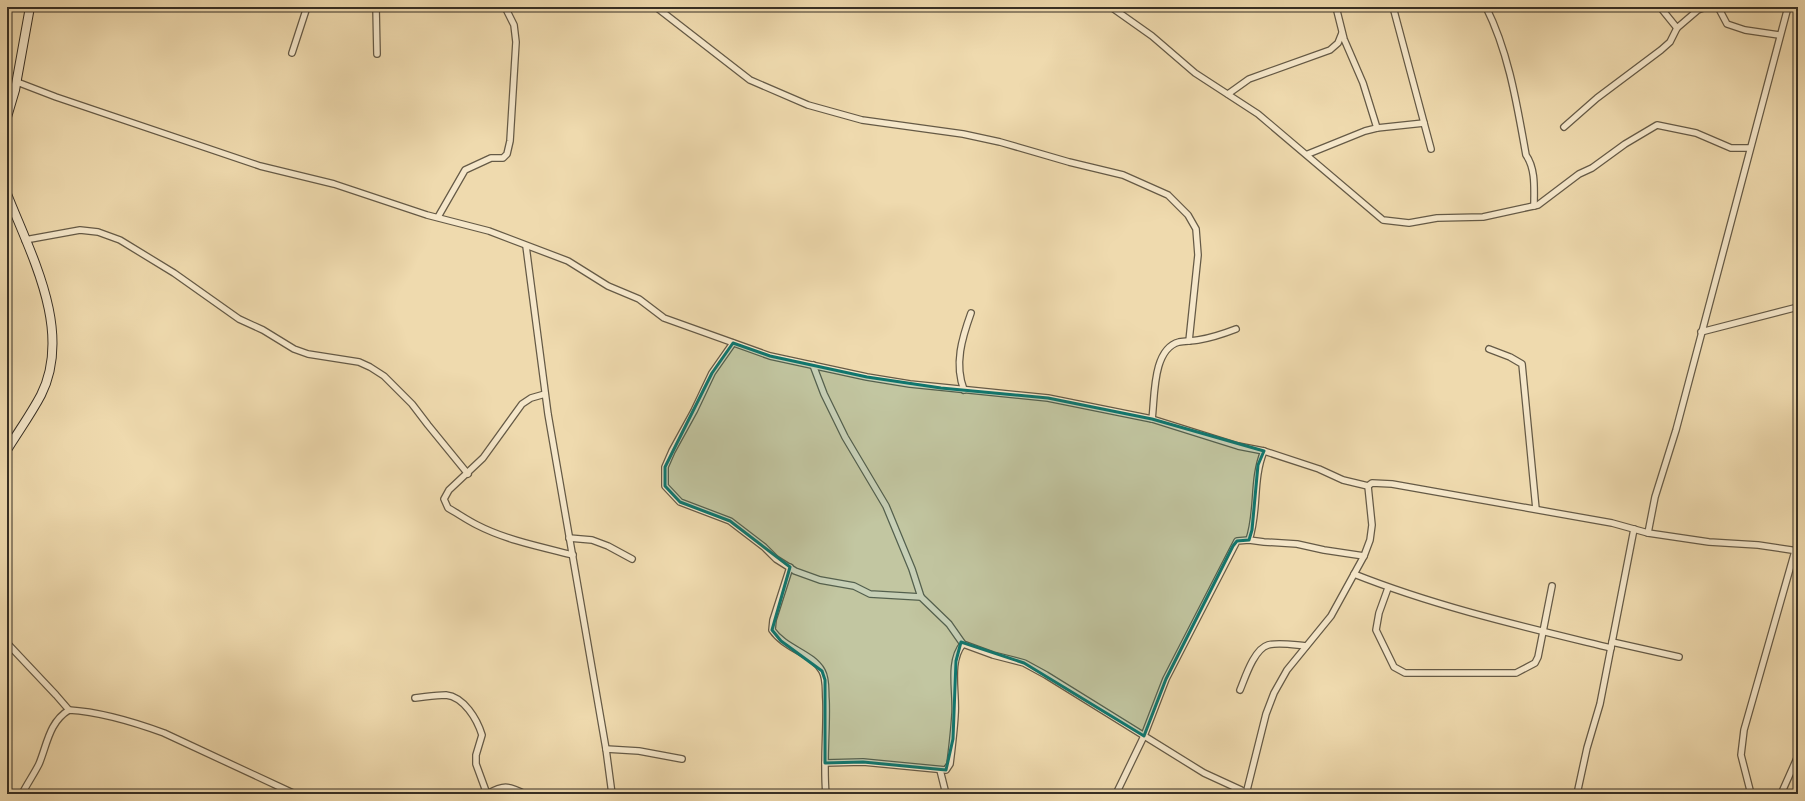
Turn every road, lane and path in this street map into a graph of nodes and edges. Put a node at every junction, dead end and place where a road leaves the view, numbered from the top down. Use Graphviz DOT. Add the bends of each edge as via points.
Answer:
graph roads {
  1 [pos="30,7"];
  2 [pos="307,7"];
  3 [pos="376,7"];
  4 [pos="505,7"];
  5 [pos="656,7"];
  6 [pos="1111,7"];
  7 [pos="1336,7"];
  8 [pos="1393,7"];
  9 [pos="1486,7"];
  10 [pos="1660,7"];
  11 [pos="1706,7"];
  12 [pos="1718,7"];
  13 [pos="1788,7"];
  14 [pos="1677,28"];
  15 [pos="1342,32"];
  16 [pos="1779,35"];
  17 [pos="292,53"];
  18 [pos="377,54"];
  19 [pos="13,87"];
  20 [pos="1228,94"];
  21 [pos="7,117"];
  22 [pos="1424,123"];
  23 [pos="1564,127"];
  24 [pos="1377,128"];
  25 [pos="1750,148"];
  26 [pos="1431,149"];
  27 [pos="1308,154"];
  28 [pos="7,194"];
  29 [pos="1534,206"];
  30 [pos="438,217"];
  31 [pos="25,240"];
  32 [pos="526,246"];
  33 [pos="1798,307"];
  34 [pos="971,313"];
  35 [pos="1236,329"];
  36 [pos="1701,332"];
  37 [pos="1189,341"];
  38 [pos="733,343"];
  39 [pos="1490,349"];
  40 [pos="813,365"];
  41 [pos="964,390"];
  42 [pos="545,394"];
  43 [pos="1152,419"];
  44 [pos="7,450"];
  45 [pos="1264,451"];
  46 [pos="468,474"];
  47 [pos="1368,486"];
  48 [pos="1536,509"];
  49 [pos="1634,530"];
  50 [pos="1648,533"];
  51 [pos="570,538"];
  52 [pos="1248,540"];
  53 [pos="1796,551"];
  54 [pos="573,555"];
  55 [pos="1364,556"];
  56 [pos="632,559"];
  57 [pos="790,567"];
  58 [pos="1354,574"];
  59 [pos="1552,586"];
  60 [pos="1388,588"];
  61 [pos="921,597"];
  62 [pos="1544,632"];
  63 [pos="7,643"];
  64 [pos="963,644"];
  65 [pos="1612,645"];
  66 [pos="1306,646"];
  67 [pos="1679,657"];
  68 [pos="1240,690"];
  69 [pos="415,698"];
  70 [pos="69,710"];
  71 [pos="1144,736"];
  72 [pos="606,749"];
  73 [pos="1798,756"];
  74 [pos="682,759"];
  75 [pos="825,763"];
  76 [pos="940,770"];
  77 [pos="22,794"];
  78 [pos="295,794"];
  79 [pos="487,794"];
  80 [pos="525,794"];
  81 [pos="612,794"];
  82 [pos="826,794"];
  83 [pos="946,794"];
  84 [pos="1116,794"];
  85 [pos="1246,794"];
  86 [pos="1253,794"];
  87 [pos="1265,794"];
  88 [pos="1577,794"];
  89 [pos="1751,794"];
  90 [pos="1781,794"];
  1 -- 19 [label="main road"];
  2 -- 17 [label="street"];
  3 -- 18 [label="street"];
  4 -- 30 [label="street" via="514,25 516,42 507,154 503,158 491,158 465,170"];
  5 -- 37 [label="street" via="750,80 808,104 862,120 963,134 1000,142 1123,175 1168,195 1188,214 1196,229 1198,255"];
  6 -- 20 [label="street" via="1152,36 1195,73"];
  7 -- 15 [label="street"];
  8 -- 22 [label="street"];
  9 -- 29 [label="street" via="1507,62 1526,155 1531,163"];
  10 -- 14 [label="street"];
  11 -- 14 [label="street" via="1698,10"];
  12 -- 16 [label="street" via="1726,24 1745,30"];
  13 -- 16 [label="street"];
  14 -- 23 [label="street" via="1670,42 1661,50 1597,98"];
  15 -- 20 [label="street" via="1338,43 1330,50 1249,79"];
  15 -- 24 [label="street" via="1363,83"];
  16 -- 25 [label="street"];
  19 -- 21 [label="main road"];
  19 -- 30 [label="street" via="56,97 260,166 334,184"];
  20 -- 27 [label="street"];
  22 -- 24 [label="street"];
  22 -- 26 [label="street"];
  24 -- 27 [label="street"];
  25 -- 29 [label="street" via="1731,148 1696,133 1657,124"];
  25 -- 36 [label="street"];
  27 -- 29 [label="street" via="1383,220 1409,223 1437,218 1483,216"];
  28 -- 31 [label="main road"];
  30 -- 32 [label="street" via="489,231"];
  31 -- 44 [label="main road" via="48,305 54,348 41,395"];
  31 -- 46 [label="street" via="80,230 98,232 120,240 174,273 239,319 294,349 308,354 359,362 370,367 384,376 412,404"];
  32 -- 38 [label="street" via="568,262 608,286 639,299 664,318"];
  32 -- 42 [label="street"];
  33 -- 36 [label="street"];
  34 -- 41 [label="street" via="962,337 960,355 959,378"];
  35 -- 37 [label="street" via="1211,338"];
  36 -- 50 [label="street" via="1676,430 1655,497"];
  37 -- 43 [label="street" via="1175,344 1160,361"];
  38 -- 40 [label="street" via="770,356"];
  38 -- 57 [label="street" via="712,373 672,451 665,468 665,486 680,502 730,521 776,559"];
  39 -- 48 [label="street" via="1522,364"];
  40 -- 41 [label="street" via="910,384"];
  40 -- 61 [label="street" via="845,437 886,506"];
  41 -- 43 [label="street" via="1048,398"];
  42 -- 46 [label="street" via="522,404 493,445"];
  42 -- 51 [label="street"];
  43 -- 45 [label="street" via="1238,446"];
  45 -- 47 [label="street" via="1319,469 1343,480"];
  45 -- 52 [label="street" via="1258,465 1255,516"];
  46 -- 54 [label="street" via="449,490 444,499 448,508 494,532"];
  47 -- 48 [label="street" via="1372,483 1392,484"];
  47 -- 55 [label="street" via="1372,525"];
  48 -- 49 [label="street" via="1626,526"];
  49 -- 50 [label="street"];
  49 -- 65 [label="street"];
  50 -- 53 [label="street"];
  51 -- 54 [label="street"];
  51 -- 56 [label="street" via="592,540"];
  52 -- 55 [label="street" via="1297,544"];
  52 -- 71 [label="street" via="1237,541 1233,546 1166,679"];
  53 -- 89 [label="street" via="1744,730 1741,755"];
  54 -- 72 [label="street"];
  55 -- 58 [label="street"];
  57 -- 61 [label="street" via="820,580 854,586 870,594"];
  57 -- 75 [label="street" via="772,630 781,641 815,662 822,671 825,680"];
  58 -- 60 [label="street"];
  58 -- 66 [label="street" via="1331,616"];
  59 -- 62 [label="street"];
  60 -- 62 [label="street"];
  60 -- 62 [label="street" via="1378,613 1376,630 1394,667 1406,673 1516,673 1535,663"];
  61 -- 64 [label="street" via="949,624"];
  62 -- 65 [label="street"];
  63 -- 70 [label="street"];
  64 -- 71 [label="street" via="1024,663"];
  64 -- 76 [label="street" via="956,661 956,714 950,764 946,770"];
  65 -- 67 [label="street"];
  65 -- 88 [label="street"];
  66 -- 68 [label="street" via="1287,644 1263,647 1250,666"];
  66 -- 85 [label="street" via="1287,670 1274,693 1266,714"];
  69 -- 79 [label="street" via="451,696 472,714 482,734 476,764"];
  70 -- 77 [label="street" via="60,716 50,731 38,764"];
  70 -- 78 [label="street" via="112,716 149,728"];
  71 -- 84 [label="street"];
  71 -- 85 [label="street" via="1204,773"];
  72 -- 74 [label="street" via="639,751"];
  72 -- 81 [label="street"];
  73 -- 90 [label="street"];
  75 -- 76 [label="street" via="863,762"];
  75 -- 82 [label="street"];
  76 -- 83 [label="street"];
  79 -- 80 [label="street" via="502,787 513,788"];
  86 -- 87 [label="street"];
}
